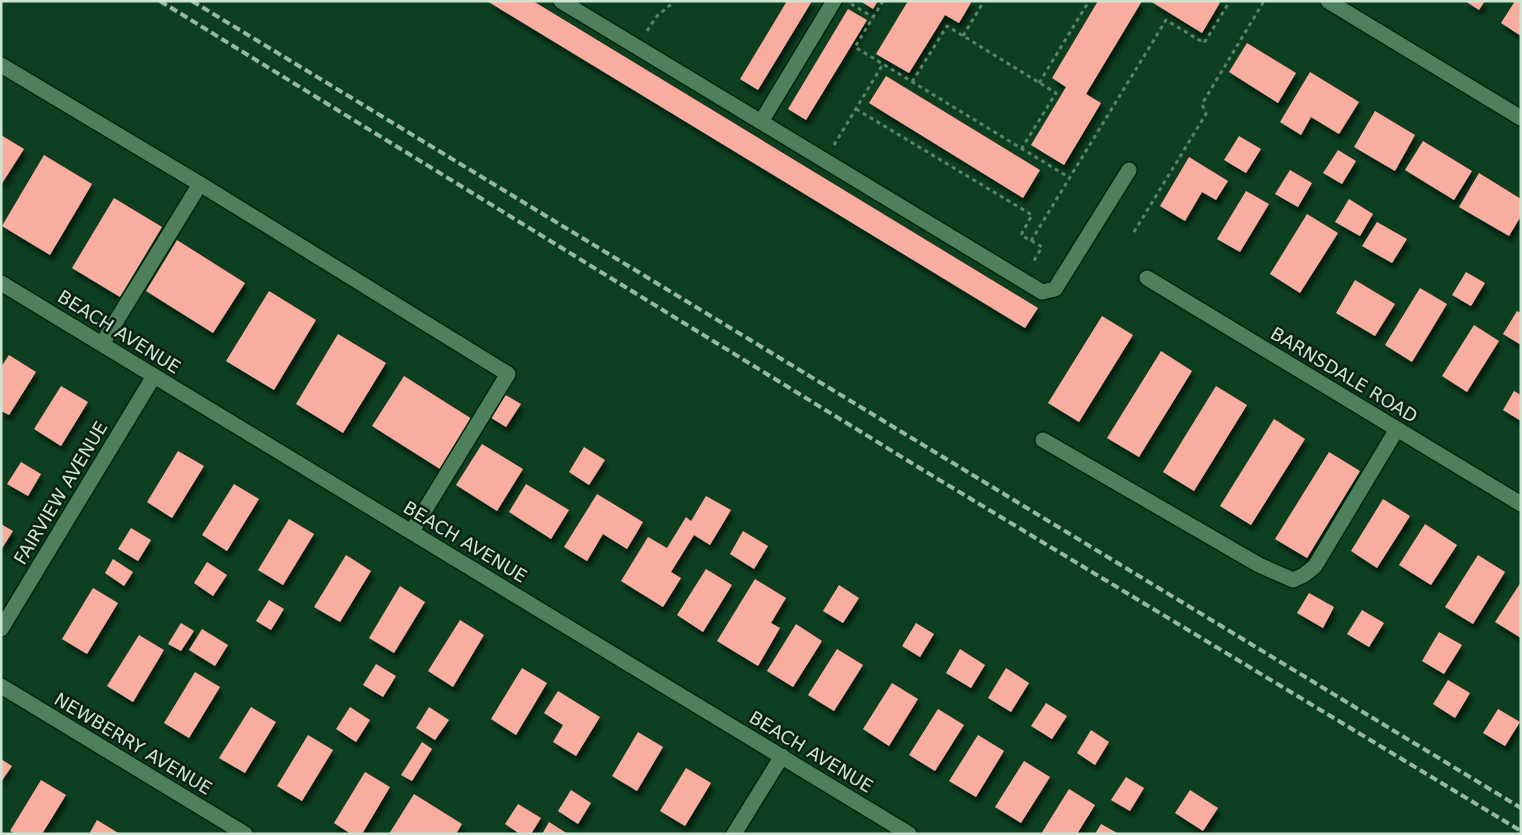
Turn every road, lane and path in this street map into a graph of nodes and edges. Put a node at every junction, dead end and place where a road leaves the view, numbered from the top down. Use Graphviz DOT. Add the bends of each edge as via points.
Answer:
graph roads {
  1 [pos="560,1"];
  2 [pos="675,1"];
  3 [pos="834,1"];
  4 [pos="846,1"];
  5 [pos="883,1"];
  6 [pos="984,1"];
  7 [pos="1089,1"];
  8 [pos="1230,1"];
  9 [pos="1264,1"];
  10 [pos="1328,1"];
  11 [pos="873,17"];
  12 [pos="963,36"];
  13 [pos="637,47"];
  14 [pos="883,64"];
  15 [pos="1,65"];
  16 [pos="912,82"];
  17 [pos="1039,83"];
  18 [pos="856,109"];
  19 [pos="1521,118"];
  20 [pos="761,122"];
  21 [pos="1022,148"];
  22 [pos="824,161"];
  23 [pos="1129,170"];
  24 [pos="1070,178"];
  25 [pos="200,184"];
  26 [pos="1134,232"];
  27 [pos="1031,241"];
  28 [pos="1147,278"];
  29 [pos="1022,280"];
  30 [pos="1,282"];
  31 [pos="102,344"];
  32 [pos="154,376"];
  33 [pos="1397,429"];
  34 [pos="1044,440"];
  35 [pos="1521,504"];
  36 [pos="412,531"];
  37 [pos="1,628"];
  38 [pos="1,686"];
  39 [pos="782,756"];
  40 [pos="245,834"];
  41 [pos="734,834"];
  42 [pos="909,834"];
  1 -- 13 [label="street"];
  2 -- 13 [label="path" via="657,16"];
  3 -- 20 [label="street"];
  4 -- 11 [label="path"];
  5 -- 11 [label="path"];
  6 -- 12 [label="path"];
  7 -- 17 [label="path"];
  8 -- 24 [label="path" via="1204,43 1166,20"];
  9 -- 26 [label="path" via="1202,104 1206,114"];
  10 -- 19 [label="street"];
  11 -- 14 [label="path" via="855,47"];
  12 -- 16 [label="path" via="946,26"];
  12 -- 17 [label="path"];
  13 -- 20 [label="street"];
  14 -- 16 [label="path"];
  14 -- 18 [label="path"];
  15 -- 25 [label="street"];
  16 -- 21 [label="path"];
  17 -- 21 [label="path" via="1056,93"];
  18 -- 22 [label="path"];
  18 -- 27 [label="path" via="1032,215 1021,235"];
  20 -- 22 [label="street"];
  21 -- 24 [label="path"];
  22 -- 29 [label="street"];
  23 -- 29 [label="street" via="1054,288 1042,292"];
  24 -- 27 [label="path"];
  25 -- 31 [label="street"];
  25 -- 36 [label="street" via="508,374"];
  27 -- 29 [label="path" via="1042,247"];
  28 -- 33 [label="street, BARNSDALE ROAD"];
  30 -- 31 [label="street, BEACH AVENUE"];
  31 -- 32 [label="street, BEACH AVENUE"];
  32 -- 36 [label="street, BEACH AVENUE"];
  32 -- 37 [label="street, FAIRVIEW AVENUE"];
  33 -- 34 [label="street" via="1315,566 1293,580 1259,565"];
  33 -- 35 [label="street, BARNSDALE ROAD"];
  36 -- 39 [label="street, BEACH AVENUE"];
  38 -- 40 [label="street, NEWBERRY AVENUE"];
  39 -- 41 [label="street"];
  39 -- 42 [label="street, BEACH AVENUE"];
}
